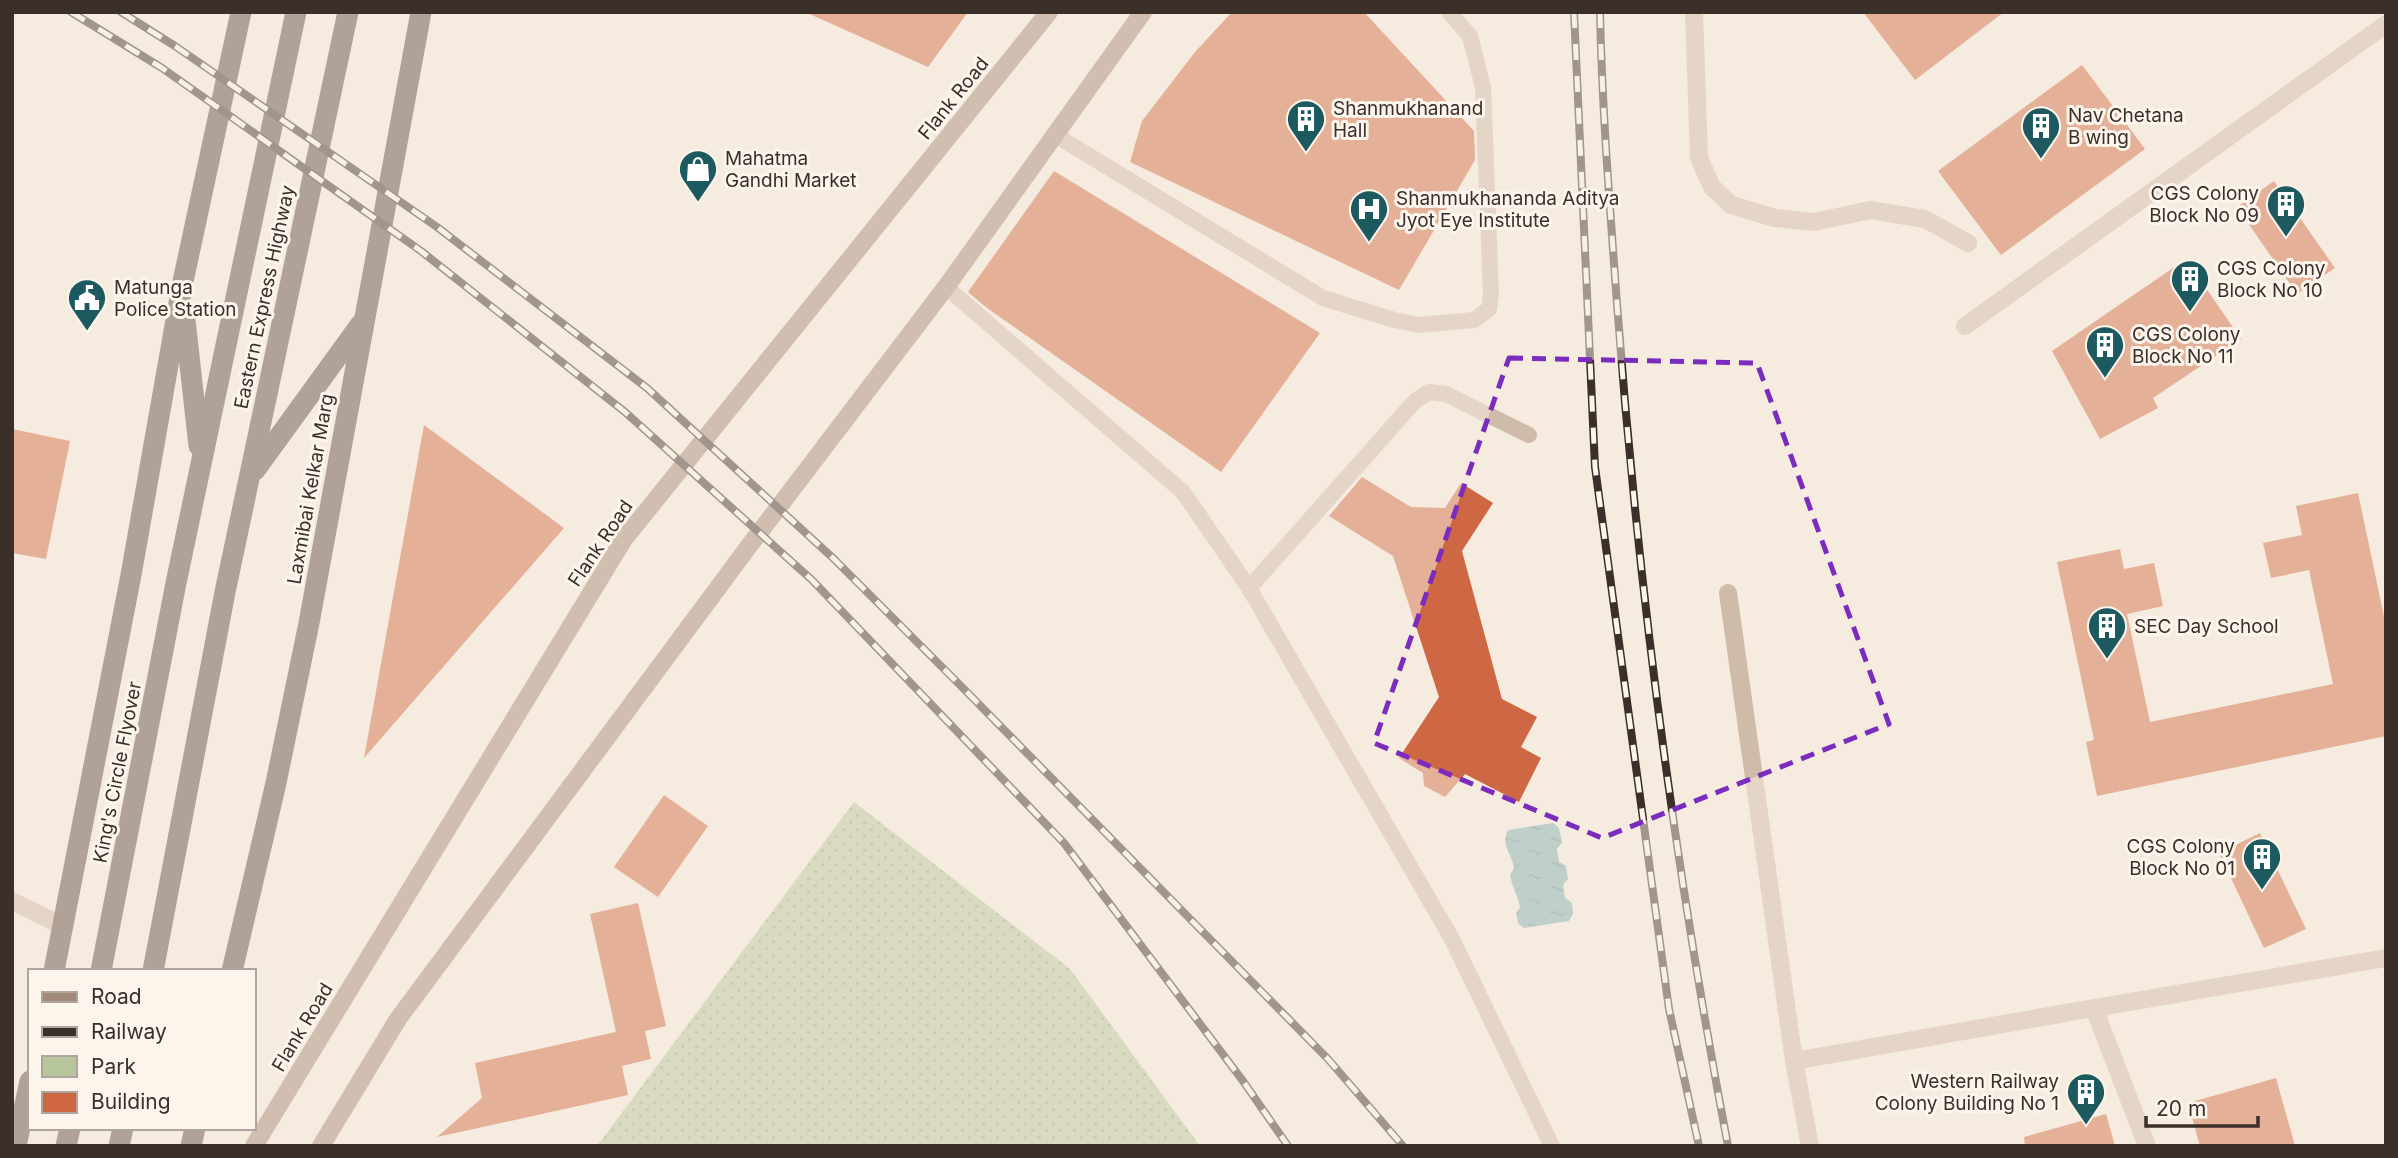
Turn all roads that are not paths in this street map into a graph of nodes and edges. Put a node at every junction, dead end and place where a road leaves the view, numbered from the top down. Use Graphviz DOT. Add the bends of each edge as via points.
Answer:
graph roads {
  1 [pos="241,12"];
  2 [pos="296,12"];
  3 [pos="348,12"];
  4 [pos="421,12"];
  5 [pos="1049,12"];
  6 [pos="1143,12"];
  7 [pos="1449,12"];
  8 [pos="1694,12"];
  9 [pos="2386,24"];
  10 [pos="1055,135"];
  11 [pos="1968,243"];
  12 [pos="182,286"];
  13 [pos="946,287"];
  14 [pos="364,319"];
  15 [pos="1965,326"];
  16 [pos="1529,435"];
  17 [pos="201,466"];
  18 [pos="249,478"];
  19 [pos="176,583"];
  20 [pos="1249,587"];
  21 [pos="1728,593"];
  22 [pos="12,901"];
  23 [pos="64,926"];
  24 [pos="2386,958"];
  25 [pos="54,969"];
  26 [pos="101,969"];
  27 [pos="153,969"];
  28 [pos="232,969"];
  29 [pos="2094,1008"];
  30 [pos="1794,1061"];
  31 [pos="28,1090"];
  32 [pos="16,1146"];
  33 [pos="254,1146"];
  34 [pos="321,1146"];
  35 [pos="1552,1146"];
  36 [pos="1810,1146"];
  37 [pos="2147,1146"];
  1 -- 12 [label="highway"];
  2 -- 17 [label="highway, Eastern Express Highway"];
  3 -- 18 [label="highway, Eastern Express Highway"];
  4 -- 14 [label="highway, Laxmibai Kelkar Marg"];
  5 -- 33 [label="street, Flank Road" via="624,539"];
  6 -- 10 [label="street"];
  7 -- 10 [label="lane" via="1470,36 1483,87 1491,295 1489,309 1474,320 1419,325 1323,299"];
  8 -- 11 [label="street" via="1699,158 1712,187 1731,205 1775,218 1814,222 1870,209 1925,219"];
  9 -- 15 [label="street"];
  10 -- 13 [label="street"];
  12 -- 17 [label="highway"];
  12 -- 23 [label="highway"];
  13 -- 20 [label="lane" via="1183,492"];
  13 -- 34 [label="street" via="398,1019"];
  14 -- 18 [label="highway"];
  14 -- 28 [label="highway, Laxmibai Kelkar Marg" via="282,757"];
  16 -- 20 [label="lane" via="1446,394 1429,392 1415,401"];
  17 -- 19 [label="highway, Eastern Express Highway"];
  18 -- 27 [label="highway, Eastern Express Highway"];
  19 -- 26 [label="highway, King's Circle Flyover"];
  20 -- 35 [label="lane" via="1452,939"];
  21 -- 30 [label="street"];
  22 -- 23 [label="street"];
  23 -- 25 [label="highway"];
  24 -- 29 [label="street"];
  29 -- 30 [label="street"];
  29 -- 37 [label="street"];
  30 -- 36 [label="street"];
  31 -- 32 [label="highway"];
}
